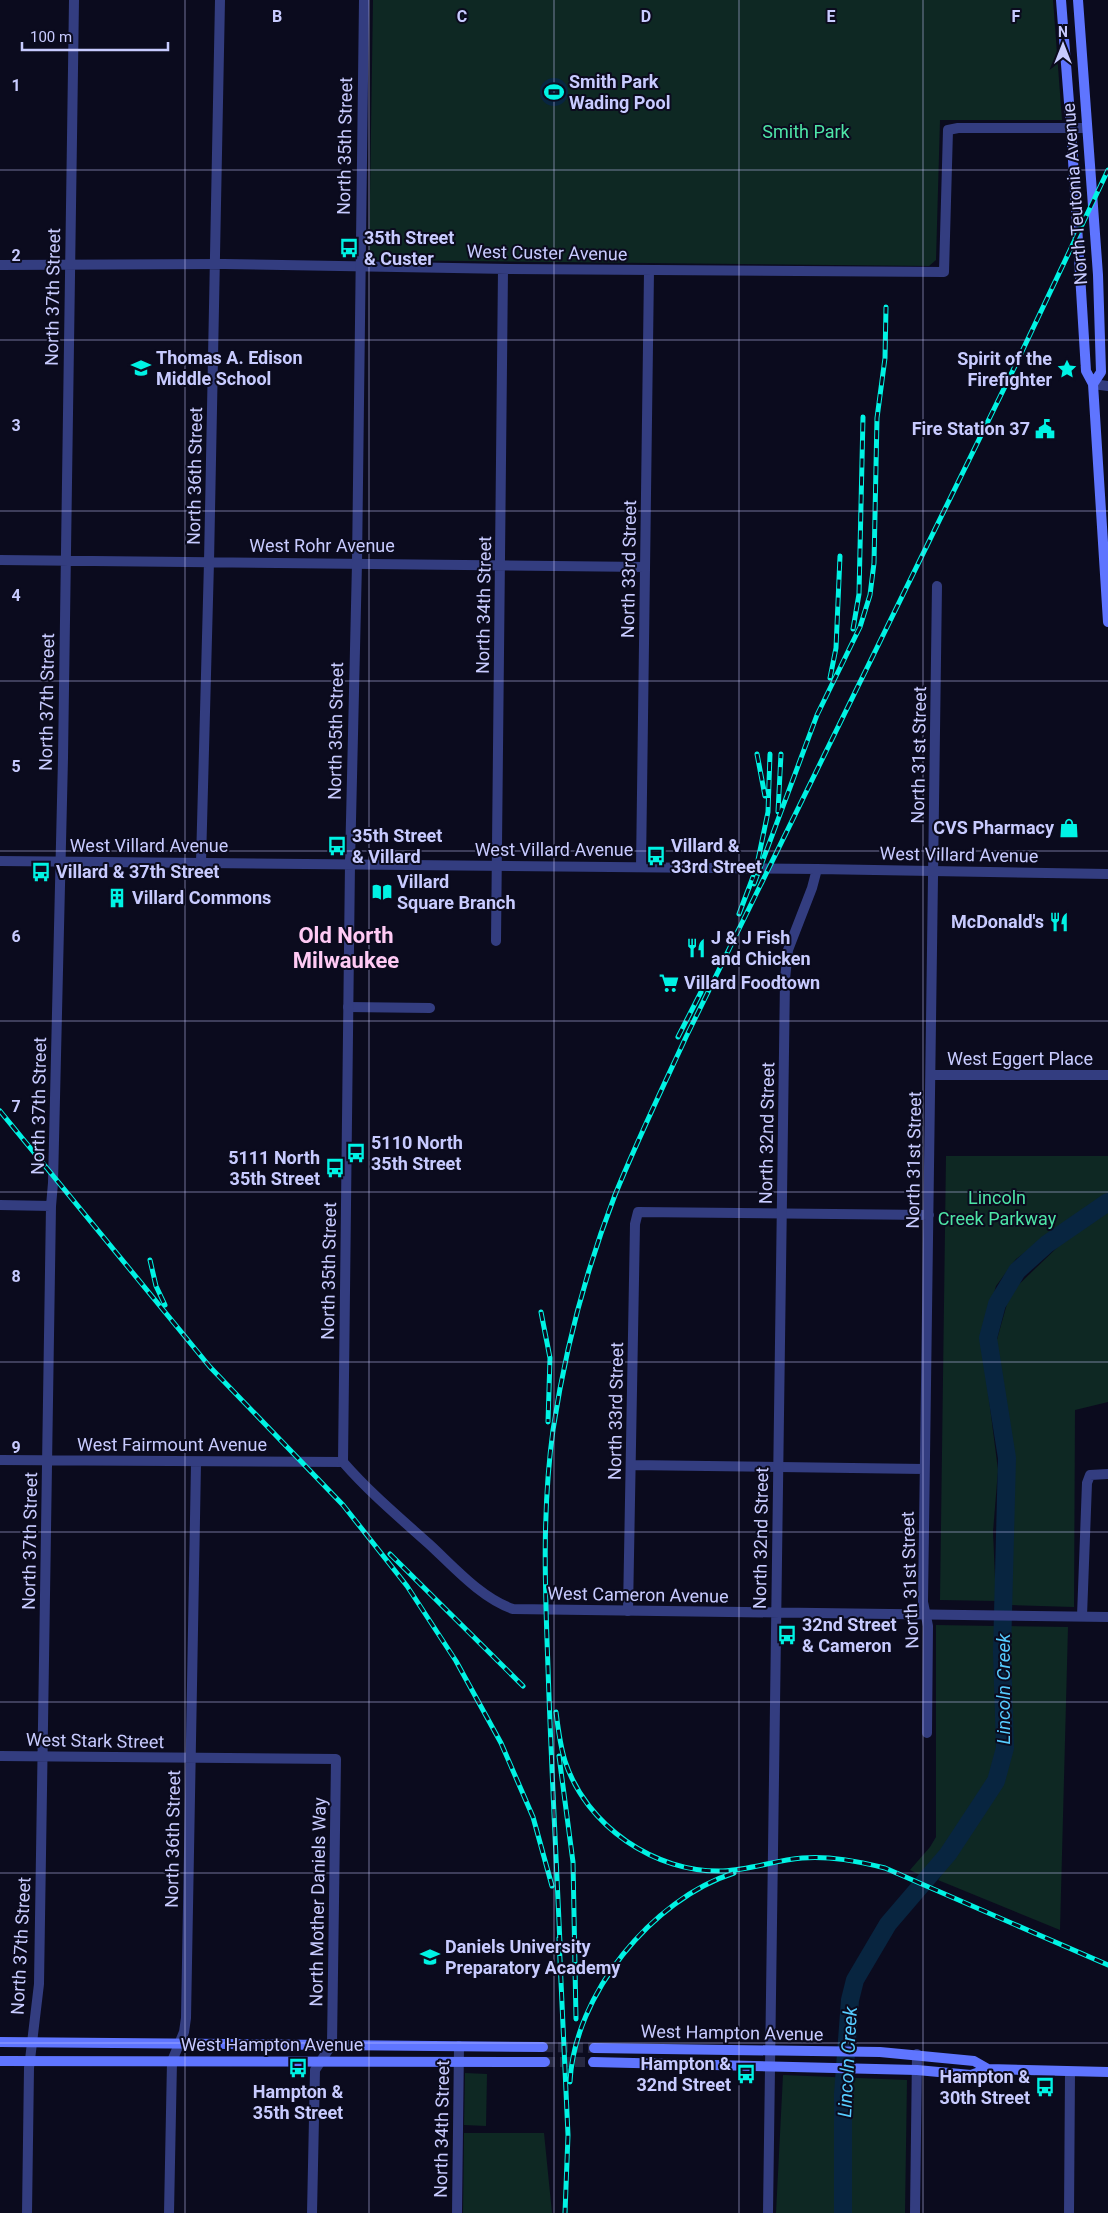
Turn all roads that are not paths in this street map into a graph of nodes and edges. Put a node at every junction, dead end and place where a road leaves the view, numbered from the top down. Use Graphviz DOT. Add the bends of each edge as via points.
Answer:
graph roads {
  1 [pos="74,0"];
  2 [pos="220,0"];
  3 [pos="364,0"];
  4 [pos="1061,0"];
  5 [pos="1078,0"];
  6 [pos="1071,128"];
  7 [pos="1087,128"];
  8 [pos="70,264"];
  9 [pos="216,264"];
  10 [pos="0,265"];
  11 [pos="359,266"];
  12 [pos="503,269"];
  13 [pos="649,271"];
  14 [pos="1093,384"];
  15 [pos="1108,386"];
  16 [pos="0,560"];
  17 [pos="65,560"];
  18 [pos="209,562"];
  19 [pos="357,563"];
  20 [pos="501,564"];
  21 [pos="645,567"];
  22 [pos="937,586"];
  23 [pos="1108,622"];
  24 [pos="0,861"];
  25 [pos="60,862"];
  26 [pos="201,862"];
  27 [pos="350,864"];
  28 [pos="497,867"];
  29 [pos="642,867"];
  30 [pos="816,869"];
  31 [pos="933,870"];
  32 [pos="1108,874"];
  33 [pos="496,940"];
  34 [pos="348,1008"];
  35 [pos="430,1008"];
  36 [pos="931,1075"];
  37 [pos="1108,1075"];
  38 [pos="0,1205"];
  39 [pos="51,1206"];
  40 [pos="782,1212"];
  41 [pos="929,1215"];
  42 [pos="0,1460"];
  43 [pos="47,1460"];
  44 [pos="196,1462"];
  45 [pos="343,1462"];
  46 [pos="631,1464"];
  47 [pos="778,1466"];
  48 [pos="924,1469"];
  49 [pos="1104,1474"];
  50 [pos="628,1611"];
  51 [pos="776,1613"];
  52 [pos="925,1615"];
  53 [pos="1082,1616"];
  54 [pos="1108,1617"];
  55 [pos="927,1733"];
  56 [pos="0,1756"];
  57 [pos="43,1756"];
  58 [pos="191,1758"];
  59 [pos="336,1759"];
  60 [pos="0,2042"];
  61 [pos="31,2042"];
  62 [pos="180,2044"];
  63 [pos="332,2044"];
  64 [pos="459,2046"];
  65 [pos="543,2047"];
  66 [pos="594,2048"];
  67 [pos="771,2049"];
  68 [pos="917,2054"];
  69 [pos="459,2060"];
  70 [pos="0,2061"];
  71 [pos="29,2061"];
  72 [pos="321,2061"];
  73 [pos="172,2062"];
  74 [pos="544,2062"];
  75 [pos="593,2062"];
  76 [pos="770,2065"];
  77 [pos="988,2069"];
  78 [pos="917,2070"];
  79 [pos="1070,2072"];
  80 [pos="1108,2072"];
  81 [pos="27,2213"];
  82 [pos="169,2213"];
  83 [pos="312,2213"];
  84 [pos="457,2213"];
  85 [pos="768,2213"];
  86 [pos="915,2213"];
  87 [pos="1069,2213"];
  1 -- 8 [label="street, North 37th Street"];
  2 -- 9 [label="street, North 36th Street"];
  3 -- 11 [label="street, North 35th Street"];
  4 -- 6 [label="main road, North Teutonia Avenue"];
  5 -- 7 [label="main road, North Teutonia Avenue"];
  6 -- 7 [label="street"];
  6 -- 13 [label="street, West Custer Avenue" via="948,130 944,272"];
  6 -- 14 [label="main road, North Teutonia Avenue" via="1086,371"];
  7 -- 14 [label="main road, North Teutonia Avenue" via="1098,275 1101,372"];
  8 -- 9 [label="street, West Custer Avenue"];
  8 -- 10 [label="street, West Custer Avenue"];
  8 -- 17 [label="street, North 37th Street"];
  9 -- 11 [label="street, West Custer Avenue"];
  9 -- 18 [label="street, North 36th Street"];
  11 -- 12 [label="street, West Custer Avenue"];
  11 -- 19 [label="street, North 35th Street"];
  12 -- 13 [label="street, West Custer Avenue"];
  12 -- 20 [label="street, North 34th Street"];
  13 -- 21 [label="street, North 33rd Street"];
  14 -- 15 [label="street"];
  14 -- 23 [label="main road, North Teutonia Avenue"];
  16 -- 17 [label="street, West Rohr Avenue"];
  17 -- 18 [label="street, West Rohr Avenue"];
  17 -- 25 [label="street, North 37th Street"];
  18 -- 19 [label="street, West Rohr Avenue"];
  18 -- 26 [label="street, North 36th Street"];
  19 -- 20 [label="street, West Rohr Avenue"];
  19 -- 27 [label="street, North 35th Street"];
  20 -- 21 [label="street, West Rohr Avenue"];
  20 -- 28 [label="street, North 34th Street"];
  21 -- 29 [label="street, North 33rd Street"];
  22 -- 31 [label="street, North 31st Street"];
  24 -- 25 [label="street, West Villard Avenue"];
  25 -- 26 [label="street, West Villard Avenue"];
  25 -- 39 [label="street, North 37th Street"];
  26 -- 27 [label="street, West Villard Avenue"];
  27 -- 28 [label="street, West Villard Avenue"];
  27 -- 34 [label="street, North 35th Street"];
  28 -- 29 [label="street, West Villard Avenue"];
  28 -- 33 [label="street, North 34th Street"];
  29 -- 30 [label="street, West Villard Avenue"];
  30 -- 31 [label="street, West Villard Avenue"];
  30 -- 40 [label="street, North 32nd Street" via="788,950 784,979"];
  31 -- 32 [label="street, West Villard Avenue"];
  31 -- 36 [label="street, North 31st Street"];
  34 -- 35 [label="street"];
  34 -- 45 [label="street, North 35th Street"];
  36 -- 37 [label="street, West Eggert Place"];
  36 -- 41 [label="street, North 31st Street"];
  38 -- 39 [label="street"];
  39 -- 43 [label="street, North 37th Street"];
  40 -- 41 [label="street"];
  40 -- 46 [label="street, North 33rd Street" via="638,1212 635,1224"];
  40 -- 47 [label="street, North 32nd Street"];
  41 -- 48 [label="street, North 31st Street"];
  42 -- 43 [label="street, West Fairmount Avenue"];
  43 -- 44 [label="street, West Fairmount Avenue"];
  43 -- 57 [label="street, North 37th Street"];
  44 -- 45 [label="street, West Fairmount Avenue"];
  44 -- 58 [label="street, North 36th Street"];
  45 -- 50 [label="street, West Cameron Avenue" via="375,1495 497,1602 522,1610"];
  46 -- 47 [label="street"];
  46 -- 50 [label="street, North 33rd Street"];
  47 -- 48 [label="street"];
  47 -- 51 [label="street, North 32nd Street"];
  48 -- 52 [label="street, North 31st Street"];
  49 -- 53 [label="street" via="1090,1475 1086,1493"];
  50 -- 51 [label="street, West Cameron Avenue"];
  51 -- 52 [label="street, West Cameron Avenue"];
  51 -- 67 [label="street, North 32nd Street"];
  52 -- 53 [label="street, West Cameron Avenue"];
  52 -- 55 [label="street, North 31st Street" via="928,1626"];
  53 -- 54 [label="street, West Cameron Avenue"];
  56 -- 57 [label="street, West Stark Street"];
  57 -- 58 [label="street, West Stark Street"];
  57 -- 61 [label="street, North 37th Street" via="39,1984"];
  58 -- 59 [label="street, West Stark Street"];
  58 -- 62 [label="street, North 36th Street" via="186,2018"];
  59 -- 63 [label="street, North Mother Daniels Way"];
  60 -- 61 [label="main road, West Hampton Avenue"];
  61 -- 62 [label="main road, West Hampton Avenue"];
  61 -- 71 [label="street, North 37th Street"];
  62 -- 63 [label="main road, West Hampton Avenue"];
  62 -- 73 [label="street, North 36th Street"];
  63 -- 64 [label="main road, West Hampton Avenue"];
  63 -- 72 [label="street"];
  64 -- 65 [label="main road, West Hampton Avenue"];
  64 -- 69 [label="street, North 34th Street"];
  66 -- 67 [label="main road, West Hampton Avenue"];
  67 -- 68 [label="main road, West Hampton Avenue"];
  67 -- 76 [label="street, North 32nd Street"];
  68 -- 77 [label="main road, West Hampton Avenue" via="974,2060"];
  68 -- 78 [label="street"];
  69 -- 72 [label="main road, West Hampton Avenue"];
  69 -- 74 [label="main road, West Hampton Avenue"];
  69 -- 84 [label="street, North 34th Street"];
  70 -- 71 [label="main road, West Hampton Avenue"];
  71 -- 73 [label="main road, West Hampton Avenue"];
  71 -- 81 [label="street, North 37th Street"];
  72 -- 73 [label="main road, West Hampton Avenue"];
  72 -- 83 [label="street" via="315,2070"];
  73 -- 82 [label="street, North 36th Street"];
  75 -- 76 [label="main road, West Hampton Avenue"];
  76 -- 78 [label="main road, West Hampton Avenue"];
  76 -- 85 [label="street, North 32nd Street"];
  77 -- 78 [label="main road, West Hampton Avenue" via="971,2075"];
  77 -- 79 [label="main road, West Hampton Avenue"];
  78 -- 86 [label="street"];
  79 -- 80 [label="main road, West Hampton Avenue"];
  79 -- 87 [label="street"];
}
